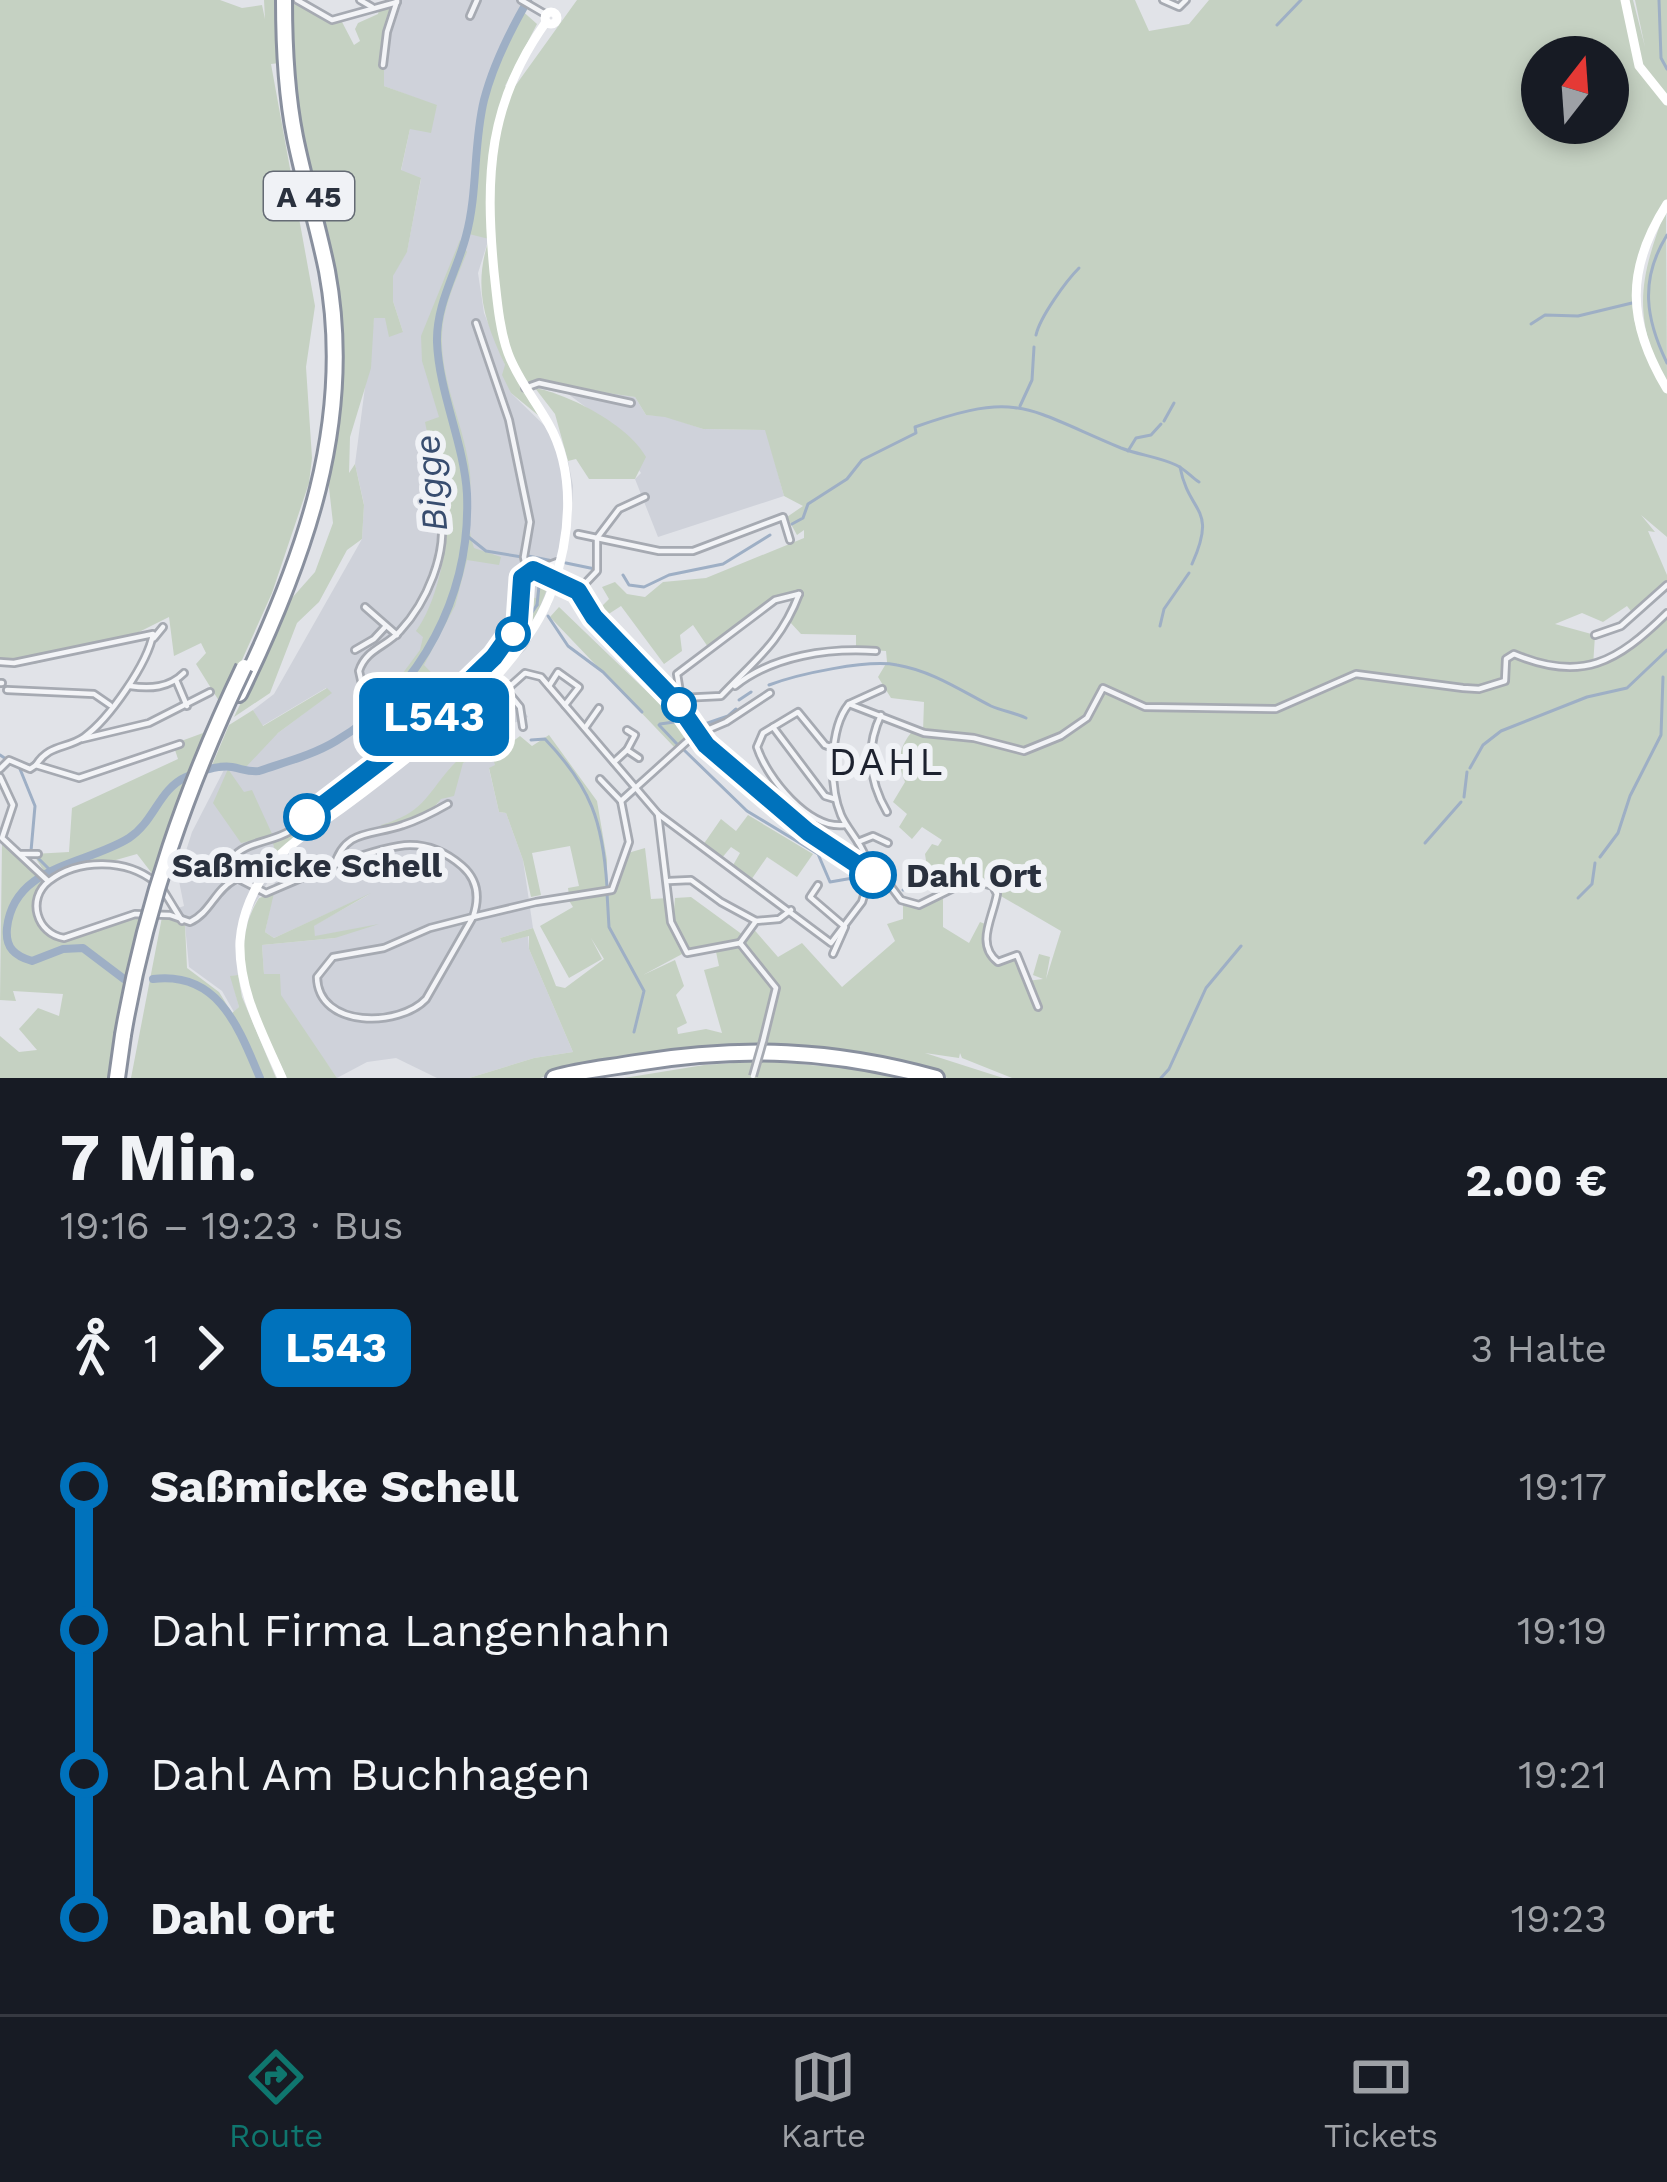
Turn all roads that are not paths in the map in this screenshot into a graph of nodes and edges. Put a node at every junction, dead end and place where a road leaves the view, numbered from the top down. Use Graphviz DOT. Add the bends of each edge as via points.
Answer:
graph roads {
  1 [pos="280,0"];
  2 [pos="297,0"];
  3 [pos="360,0"];
  4 [pos="477,0"];
  5 [pos="521,0"];
  6 [pos="1186,0"];
  7 [pos="1625,0"];
  8 [pos="397,1"];
  9 [pos="564,1"];
  10 [pos="1163,3"];
  11 [pos="372,7"];
  12 [pos="470,16"];
  13 [pos="549,16"];
  14 [pos="383,65"];
  15 [pos="1667,101"];
  16 [pos="1667,204"];
  17 [pos="476,323"];
  18 [pos="526,388"];
  19 [pos="1667,389"];
  20 [pos="631,403"];
  21 [pos="645,497"];
  22 [pos="440,514"];
  23 [pos="578,534"];
  24 [pos="597,538"];
  25 [pos="790,540"];
  26 [pos="560,559"];
  27 [pos="536,570"];
  28 [pos="557,576"];
  29 [pos="1667,585"];
  30 [pos="576,590"];
  31 [pos="551,594"];
  32 [pos="365,607"];
  33 [pos="1667,613"];
  34 [pos="386,626"];
  35 [pos="163,627"];
  36 [pos="397,634"];
  37 [pos="1595,635"];
  38 [pos="154,638"];
  39 [pos="355,650"];
  40 [pos="877,651"];
  41 [pos="0,662"];
  42 [pos="184,673"];
  43 [pos="495,676"];
  44 [pos="176,680"];
  45 [pos="130,686"];
  46 [pos="549,686"];
  47 [pos="507,688"];
  48 [pos="882,688"];
  49 [pos="7,690"];
  50 [pos="210,692"];
  51 [pos="770,693"];
  52 [pos="721,696"];
  53 [pos="679,700"];
  54 [pos="849,704"];
  55 [pos="565,705"];
  56 [pos="111,706"];
  57 [pos="187,706"];
  58 [pos="599,708"];
  59 [pos="880,715"];
  60 [pos="523,727"];
  61 [pos="773,727"];
  62 [pos="585,728"];
  63 [pos="627,730"];
  64 [pos="697,734"];
  65 [pos="82,739"];
  66 [pos="408,740"];
  67 [pos="179,744"];
  68 [pos="833,748"];
  69 [pos="627,750"];
  70 [pos="2,754"];
  71 [pos="639,758"];
  72 [pos="9,760"];
  73 [pos="614,762"];
  74 [pos="36,765"];
  75 [pos="0,773"];
  76 [pos="600,778"];
  77 [pos="635,788"];
  78 [pos="837,799"];
  79 [pos="621,801"];
  80 [pos="448,804"];
  81 [pos="887,812"];
  82 [pos="658,814"];
  83 [pos="846,825"];
  84 [pos="1,839"];
  85 [pos="858,842"];
  86 [pos="887,843"];
  87 [pos="20,854"];
  88 [pos="38,854"];
  89 [pos="334,868"];
  90 [pos="863,872"];
  91 [pos="46,879"];
  92 [pos="237,879"];
  93 [pos="669,881"];
  94 [pos="818,885"];
  95 [pos="257,886"];
  96 [pos="889,887"];
  97 [pos="274,889"];
  98 [pos="866,894"];
  99 [pos="791,910"];
  100 [pos="473,917"];
  101 [pos="756,920"];
  102 [pos="183,921"];
  103 [pos="844,924"];
  104 [pos="740,943"];
  105 [pos="833,954"];
  106 [pos="1037,1007"];
  107 [pos="622,1071"];
  108 [pos="753,1077"];
  109 [pos="121,1078"];
  110 [pos="282,1078"];
  111 [pos="554,1078"];
  112 [pos="573,1078"];
  113 [pos="600,1078"];
  114 [pos="910,1078"];
  115 [pos="937,1078"];
  1 -- 109 [label="highway, A 45, bridge" via="286,121 325,311 320,452 305,513 172,860"];
  2 -- 11 [label="street" via="332,20"];
  3 -- 11 [label="street"];
  4 -- 12 [label="street"];
  5 -- 13 [label="street"];
  6 -- 10 [label="street" via="1179,7"];
  7 -- 15 [label="main road" via="1639,66"];
  8 -- 11 [label="street"];
  8 -- 14 [label="street"];
  9 -- 13 [label="main road"];
  13 -- 18 [label="main road" via="507,91 491,157 500,321"];
  16 -- 19 [label="main road" via="1647,237 1635,296 1641,332"];
  17 -- 27 [label="street" via="530,522 524,557"];
  18 -- 20 [label="street" via="539,383"];
  18 -- 26 [label="main road" via="563,460 568,496"];
  21 -- 24 [label="street" via="620,509"];
  22 -- 36 [label="street" via="435,569"];
  23 -- 24 [label="street"];
  24 -- 25 [label="street" via="693,550 783,517"];
  24 -- 30 [label="street" via="597,571"];
  26 -- 27 [label="street"];
  26 -- 28 [label="main road"];
  27 -- 28 [label="street"];
  27 -- 66 [label="street" via="520,584 521,615 510,638"];
  28 -- 30 [label="street"];
  28 -- 31 [label="main road"];
  29 -- 37 [label="street" via="1621,626"];
  30 -- 31 [label="street"];
  30 -- 53 [label="street"];
  31 -- 43 [label="main road"];
  32 -- 34 [label="street"];
  33 -- 59 [label="street" via="1604,662 1536,665 1514,654 1506,659 1505,681 1479,689 1356,674 1276,709 1145,707 1103,688 1087,718 1024,751 924,733"];
  34 -- 36 [label="street"];
  34 -- 39 [label="street"];
  35 -- 38 [label="street"];
  36 -- 66 [label="street" via="359,668 361,686"];
  38 -- 41 [label="street" via="145,633"];
  38 -- 45 [label="street"];
  40 -- 52 [label="street" via="797,657"];
  42 -- 44 [label="street"];
  43 -- 47 [label="street"];
  43 -- 95 [label="main road" via="396,768 271,865"];
  44 -- 45 [label="street"];
  44 -- 57 [label="street"];
  45 -- 56 [label="street"];
  46 -- 47 [label="street" via="530,672"];
  46 -- 55 [label="street"];
  46 -- 55 [label="street" via="558,672 579,687"];
  47 -- 60 [label="street"];
  48 -- 54 [label="street"];
  49 -- 56 [label="street" via="100,694"];
  50 -- 57 [label="street"];
  51 -- 64 [label="street"];
  52 -- 53 [label="street"];
  52 -- 53 [label="street" via="771,648 800,594 775,600 676,674"];
  53 -- 64 [label="street"];
  54 -- 59 [label="street"];
  54 -- 68 [label="street"];
  55 -- 62 [label="street"];
  56 -- 65 [label="street"];
  57 -- 65 [label="street"];
  58 -- 62 [label="street"];
  59 -- 81 [label="street" via="870,766"];
  61 -- 68 [label="street" via="798,712"];
  61 -- 78 [label="street" via="826,796"];
  61 -- 83 [label="street" via="758,742 764,763 814,818"];
  62 -- 73 [label="street"];
  63 -- 69 [label="street" via="635,735"];
  64 -- 77 [label="street"];
  64 -- 90 [label="street" via="776,808"];
  65 -- 74 [label="street" via="50,749"];
  66 -- 92 [label="street" via="290,831 240,849 231,860"];
  67 -- 74 [label="street" via="79,778"];
  68 -- 78 [label="street"];
  69 -- 71 [label="street"];
  69 -- 73 [label="street"];
  70 -- 72 [label="street"];
  72 -- 74 [label="street"];
  72 -- 75 [label="street"];
  73 -- 77 [label="street"];
  75 -- 84 [label="street" via="13,805"];
  76 -- 79 [label="street"];
  77 -- 79 [label="street"];
  77 -- 82 [label="street"];
  78 -- 83 [label="street"];
  79 -- 100 [label="street" via="628,842 612,890"];
  80 -- 89 [label="street" via="358,834"];
  82 -- 93 [label="street"];
  82 -- 99 [label="street"];
  83 -- 85 [label="street"];
  84 -- 87 [label="street"];
  85 -- 86 [label="street" via="873,836"];
  85 -- 90 [label="street"];
  87 -- 88 [label="street"];
  87 -- 91 [label="street"];
  89 -- 97 [label="street"];
  89 -- 100 [label="street" via="398,846 437,849 471,875"];
  90 -- 96 [label="street"];
  90 -- 98 [label="street"];
  91 -- 102 [label="street" via="128,865 160,887"];
  91 -- 102 [label="street" via="37,913 56,937 135,914"];
  92 -- 95 [label="street"];
  92 -- 95 [label="street"];
  92 -- 102 [label="street" via="198,918"];
  93 -- 101 [label="street" via="691,880"];
  93 -- 104 [label="street" via="671,922 687,953"];
  94 -- 103 [label="street" via="810,897"];
  95 -- 97 [label="street"];
  95 -- 97 [label="street"];
  95 -- 110 [label="main road" via="240,940 242,974"];
  96 -- 98 [label="street"];
  96 -- 106 [label="street" via="914,905 970,880 993,886 990,955 998,962 1017,955"];
  98 -- 103 [label="street"];
  99 -- 101 [label="street"];
  99 -- 103 [label="street" via="827,942"];
  100 -- 100 [label="street" via="333,957 317,977 319,994 336,1011 363,1018 417,1008"];
  101 -- 104 [label="street"];
  103 -- 105 [label="street"];
  104 -- 108 [label="street, bridge" via="776,988"];
  107 -- 111 [label="highway"];
  107 -- 112 [label="highway"];
  107 -- 113 [label="highway"];
  107 -- 114 [label="highway" via="772,1058"];
  107 -- 115 [label="highway" via="682,1056 762,1051 818,1053"];
}
